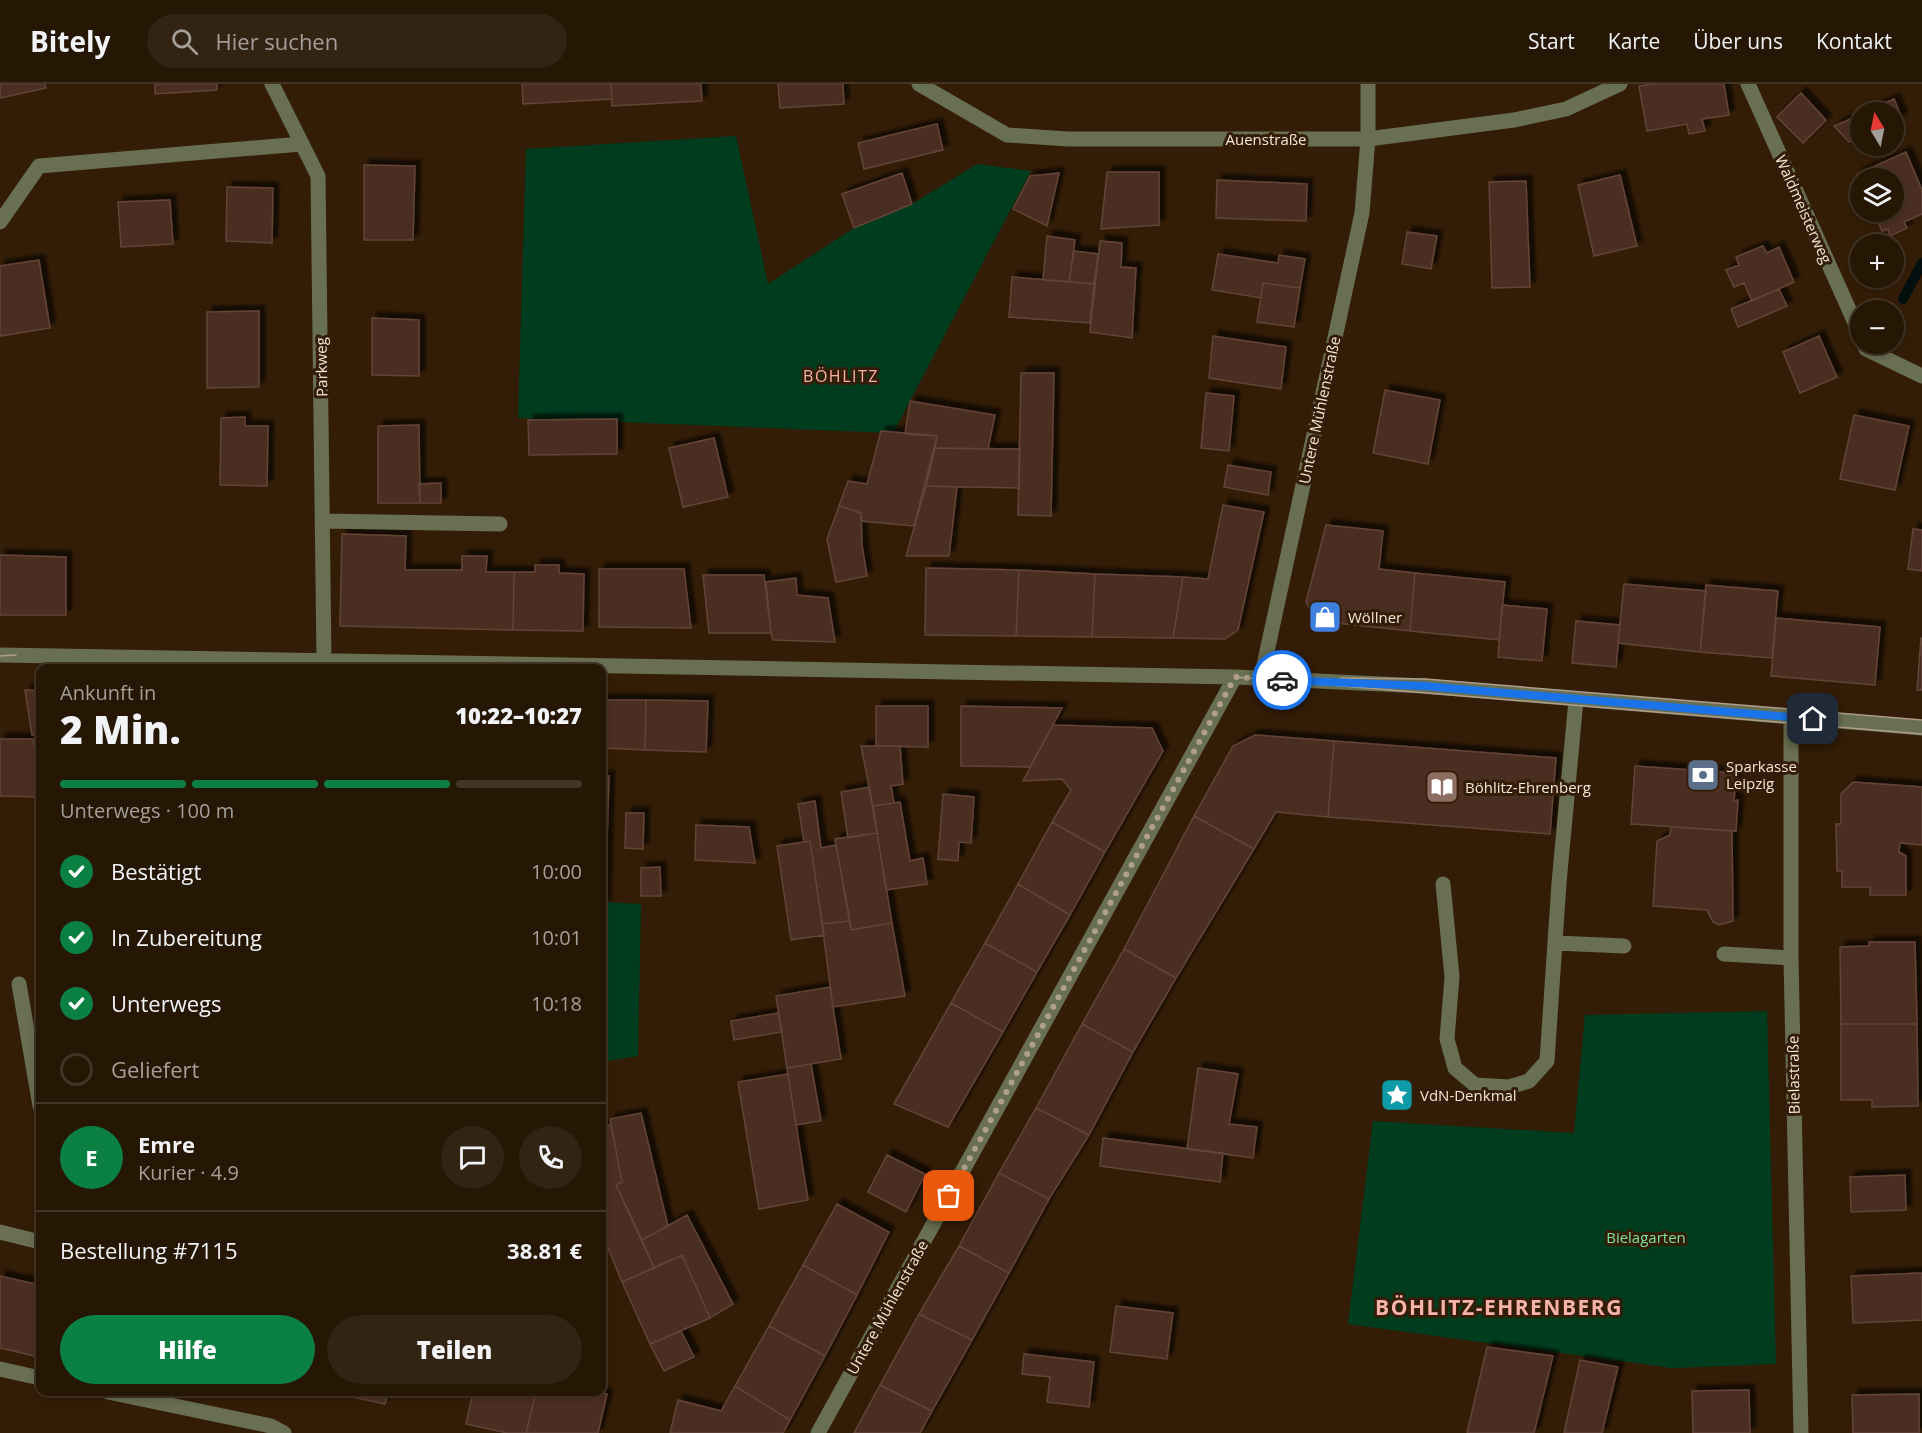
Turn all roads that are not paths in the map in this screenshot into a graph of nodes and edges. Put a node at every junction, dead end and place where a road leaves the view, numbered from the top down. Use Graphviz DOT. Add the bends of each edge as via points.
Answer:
graph roads {
  1 [pos="272,84"];
  2 [pos="919,84"];
  3 [pos="1368,84"];
  4 [pos="1620,84"];
  5 [pos="1748,84"];
  6 [pos="1368,140"];
  7 [pos="302,144"];
  8 [pos="0,222"];
  9 [pos="1850,312"];
  10 [pos="1876,354"];
  11 [pos="1922,376"];
  12 [pos="322,521"];
  13 [pos="500,524"];
  14 [pos="8,655"];
  15 [pos="324,661"];
  16 [pos="495,664"];
  17 [pos="606,666"];
  18 [pos="1235,677"];
  19 [pos="1261,679"];
  20 [pos="1576,700"];
  21 [pos="1791,717"];
  22 [pos="1922,728"];
  23 [pos="1443,884"];
  24 [pos="1556,943"];
  25 [pos="1624,946"];
  26 [pos="1724,954"];
  27 [pos="1791,958"];
  28 [pos="19,984"];
  29 [pos="36,1083"];
  30 [pos="0,1232"];
  31 [pos="36,1241"];
  32 [pos="0,1369"];
  33 [pos="36,1377"];
  34 [pos="125,1396"];
  35 [pos="273,1431"];
  36 [pos="818,1433"];
  37 [pos="1801,1433"];
  1 -- 7 [label="street, Parkweg"];
  2 -- 6 [label="street, Auenstraße" via="1007,135 1068,139"];
  3 -- 6 [label="street, Untere Mühlenstraße"];
  4 -- 6 [label="street, Auenstraße" via="1566,110"];
  5 -- 9 [label="street, Waldmeisterweg"];
  6 -- 19 [label="street, Untere Mühlenstraße" via="1362,213"];
  7 -- 8 [label="street" via="39,166"];
  7 -- 12 [label="street, Parkweg" via="318,176"];
  10 -- 11 [label="street"];
  12 -- 13 [label="street"];
  12 -- 15 [label="street, Parkweg"];
  14 -- 15 [label="street"];
  15 -- 16 [label="street"];
  17 -- 18 [label="street"];
  18 -- 19 [label="street"];
  18 -- 36 [label="street, Untere Mühlenstraße"];
  19 -- 20 [label="street" via="1424,686"];
  20 -- 21 [label="street"];
  20 -- 24 [label="street"];
  21 -- 22 [label="street"];
  21 -- 27 [label="street, Bielastraße"];
  23 -- 24 [label="street" via="1452,977 1447,1040 1455,1068 1475,1085 1509,1087 1530,1081 1547,1060"];
  24 -- 25 [label="street"];
  26 -- 27 [label="street"];
  27 -- 37 [label="street, Bielastraße"];
  28 -- 29 [label="street"];
  30 -- 31 [label="street"];
  32 -- 33 [label="street"];
  34 -- 35 [label="street"];
}
